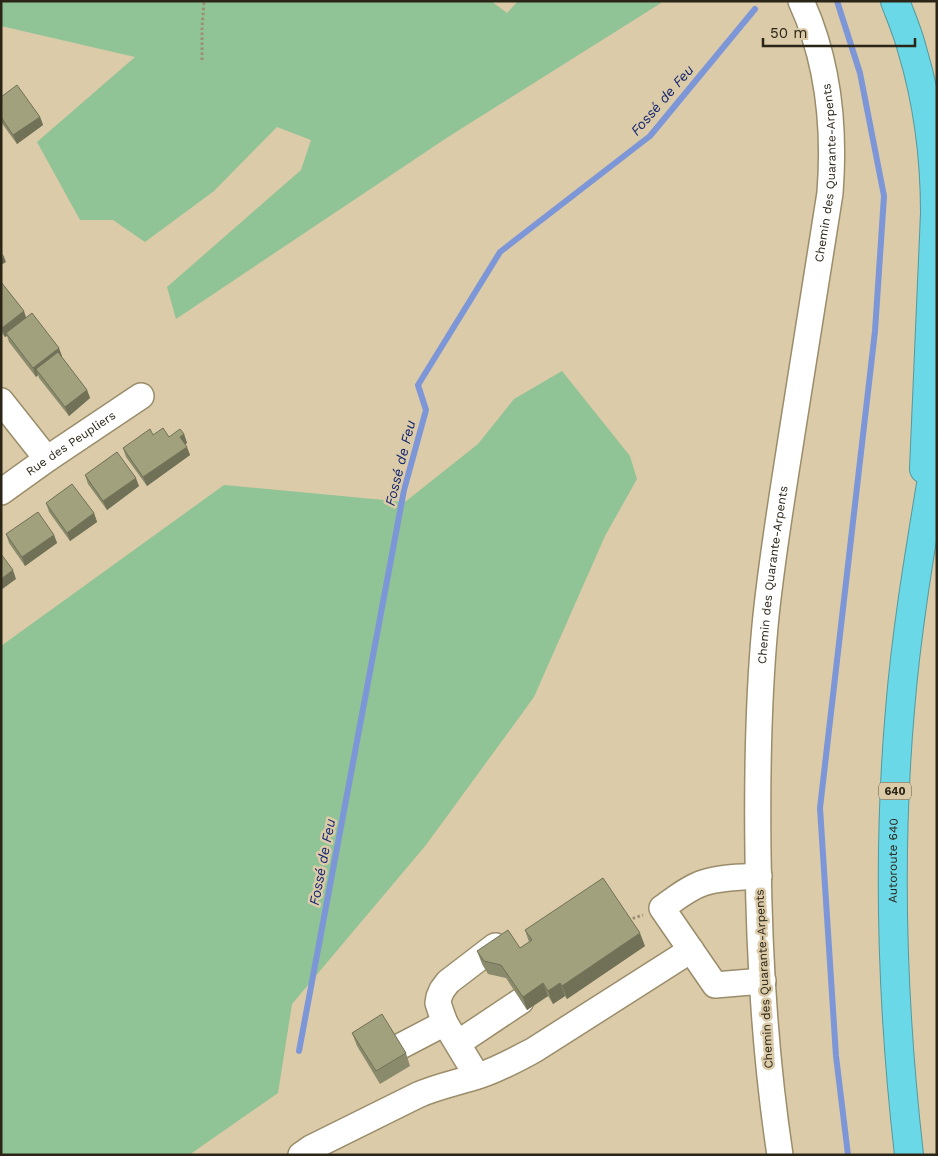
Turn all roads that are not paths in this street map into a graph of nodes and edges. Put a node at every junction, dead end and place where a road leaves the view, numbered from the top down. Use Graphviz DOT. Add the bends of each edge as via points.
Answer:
graph roads {
  1 [pos="801,1"];
  2 [pos="895,1"];
  3 [pos="141,396"];
  4 [pos="1,401"];
  5 [pos="937,448"];
  6 [pos="47,459"];
  7 [pos="1,492"];
  8 [pos="920,557"];
  9 [pos="759,876"];
  10 [pos="495,946"];
  11 [pos="691,950"];
  12 [pos="763,981"];
  13 [pos="521,1000"];
  14 [pos="452,1033"];
  15 [pos="399,1047"];
  16 [pos="477,1076"];
  17 [pos="301,1155"];
  18 [pos="780,1155"];
  19 [pos="909,1155"];
  1 -- 9 [label="street, Chemin des Quarante-Arpents" via="817,43 826,82 831,122 831,173 768,597 759,717"];
  2 -- 8 [label="highway" via="912,48 926,103 935,188"];
  3 -- 6 [label="street, Rue des Peupliers"];
  4 -- 6 [label="street"];
  5 -- 8 [label="highway, Autoroute 640 / 640"];
  6 -- 7 [label="street, Rue des Peupliers"];
  8 -- 19 [label="highway, Autoroute 640 / 640" via="901,700 892,846 894,981"];
  9 -- 11 [label="street" via="704,882 662,908"];
  9 -- 12 [label="street, Chemin des Quarante-Arpents"];
  10 -- 14 [label="street" via="442,990 438,1003"];
  11 -- 12 [label="street" via="716,985"];
  11 -- 16 [label="street" via="534,1050"];
  12 -- 18 [label="street, Chemin des Quarante-Arpents"];
  13 -- 14 [label="street"];
  14 -- 15 [label="street"];
  14 -- 16 [label="street"];
  16 -- 17 [label="street" via="418,1095"];
}
